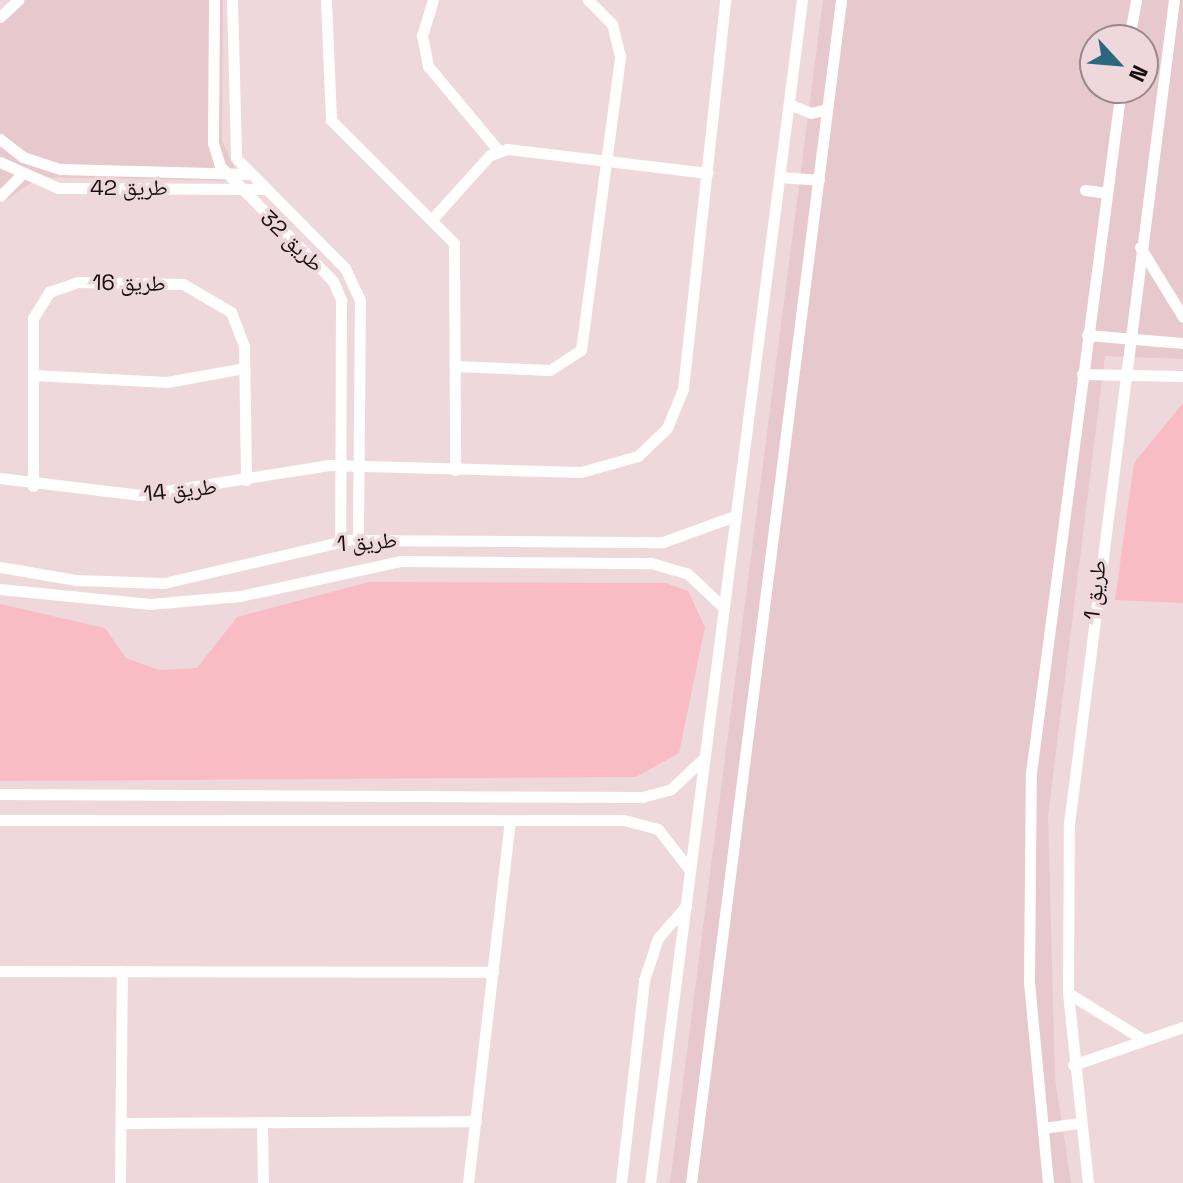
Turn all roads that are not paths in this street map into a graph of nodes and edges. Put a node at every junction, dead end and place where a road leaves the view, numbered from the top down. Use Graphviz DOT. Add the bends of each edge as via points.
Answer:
graph roads {
  1 [pos="18,0"];
  2 [pos="214,0"];
  3 [pos="232,0"];
  4 [pos="326,0"];
  5 [pos="433,0"];
  6 [pos="588,0"];
  7 [pos="725,0"];
  8 [pos="802,0"];
  9 [pos="841,0"];
  10 [pos="1136,0"];
  11 [pos="1174,0"];
  12 [pos="3,10"];
  13 [pos="1132,24"];
  14 [pos="789,104"];
  15 [pos="1119,104"];
  16 [pos="827,109"];
  17 [pos="0,139"];
  18 [pos="498,150"];
  19 [pos="607,161"];
  20 [pos="0,162"];
  21 [pos="34,162"];
  22 [pos="708,173"];
  23 [pos="224,174"];
  24 [pos="249,174"];
  25 [pos="20,176"];
  26 [pos="780,177"];
  27 [pos="819,180"];
  28 [pos="237,188"];
  29 [pos="265,189"];
  30 [pos="1085,190"];
  31 [pos="1107,193"];
  32 [pos="0,196"];
  33 [pos="433,218"];
  34 [pos="1139,244"];
  35 [pos="1183,317"];
  36 [pos="1087,335"];
  37 [pos="1127,338"];
  38 [pos="1183,343"];
  39 [pos="456,366"];
  40 [pos="244,368"];
  41 [pos="1082,374"];
  42 [pos="33,375"];
  43 [pos="1122,375"];
  44 [pos="1183,376"];
  45 [pos="341,464"];
  46 [pos="359,467"];
  47 [pos="455,470"];
  48 [pos="0,478"];
  49 [pos="246,480"];
  50 [pos="33,486"];
  51 [pos="735,516"];
  52 [pos="358,540"];
  53 [pos="340,542"];
  54 [pos="0,567"];
  55 [pos="0,589"];
  56 [pos="724,608"];
  57 [pos="704,758"];
  58 [pos="0,794"];
  59 [pos="0,820"];
  60 [pos="510,820"];
  61 [pos="691,872"];
  62 [pos="686,905"];
  63 [pos="0,971"];
  64 [pos="122,971"];
  65 [pos="493,972"];
  66 [pos="1068,993"];
  67 [pos="1183,1027"];
  68 [pos="1144,1040"];
  69 [pos="1073,1065"];
  70 [pos="476,1121"];
  71 [pos="262,1122"];
  72 [pos="121,1123"];
  73 [pos="1080,1123"];
  74 [pos="1043,1128"];
  75 [pos="120,1183"];
  76 [pos="263,1183"];
  77 [pos="468,1183"];
  78 [pos="621,1183"];
  79 [pos="650,1183"];
  80 [pos="691,1183"];
  81 [pos="1048,1183"];
  82 [pos="1088,1183"];
  1 -- 12 [label="street"];
  2 -- 23 [label="street, طريق 32" via="213,143"];
  3 -- 24 [label="street, طريق 32" via="230,141"];
  4 -- 33 [label="street" via="331,120"];
  5 -- 18 [label="street" via="422,35 428,66"];
  6 -- 19 [label="street" via="612,24 620,47"];
  7 -- 22 [label="street, طريق 14"];
  8 -- 14 [label="street"];
  9 -- 16 [label="street"];
  10 -- 13 [label="street"];
  11 -- 34 [label="street, طريق 1"];
  14 -- 16 [label="street" via="811,113"];
  14 -- 26 [label="street"];
  15 -- 31 [label="street, طريق 1"];
  16 -- 27 [label="street"];
  17 -- 21 [label="street"];
  18 -- 19 [label="street"];
  18 -- 33 [label="street"];
  19 -- 22 [label="street"];
  19 -- 39 [label="street" via="581,350 550,370"];
  20 -- 25 [label="street, طريق 42"];
  21 -- 23 [label="street, طريق 42"];
  21 -- 25 [label="street"];
  22 -- 47 [label="street, طريق 14" via="683,389 654,444 599,470"];
  23 -- 24 [label="street, طريق 42"];
  23 -- 28 [label="street, طريق 32"];
  24 -- 29 [label="street, طريق 32"];
  25 -- 28 [label="street, طريق 42" via="58,188"];
  25 -- 32 [label="street"];
  26 -- 27 [label="street"];
  26 -- 51 [label="street"];
  27 -- 80 [label="street"];
  28 -- 29 [label="street, طريق 42"];
  28 -- 45 [label="street, طريق 32" via="338,290"];
  29 -- 46 [label="street, طريق 32" via="355,282"];
  30 -- 31 [label="street"];
  31 -- 36 [label="street, طريق 1"];
  33 -- 39 [label="street" via="456,252"];
  34 -- 35 [label="street"];
  34 -- 37 [label="street, طريق 1"];
  36 -- 37 [label="street"];
  36 -- 41 [label="street, طريق 1"];
  37 -- 38 [label="street"];
  37 -- 43 [label="street, طريق 1"];
  39 -- 47 [label="street"];
  40 -- 42 [label="street" via="167,382"];
  40 -- 42 [label="street, طريق 16" via="240,328 201,289 78,282 41,301"];
  40 -- 49 [label="street, طريق 16"];
  41 -- 43 [label="street"];
  41 -- 74 [label="street, طريق 1" via="1027,833 1029,983"];
  42 -- 50 [label="street, طريق 16"];
  43 -- 44 [label="street"];
  43 -- 66 [label="street, طريق 1" via="1075,755 1065,881"];
  45 -- 46 [label="street, طريق 14"];
  45 -- 49 [label="street, طريق 14"];
  45 -- 53 [label="street, طريق 32"];
  46 -- 47 [label="street, طريق 14"];
  46 -- 52 [label="street, طريق 32"];
  48 -- 50 [label="street, طريق 14"];
  49 -- 50 [label="street, طريق 14" via="141,495"];
  51 -- 52 [label="street, طريق 1" via="663,542"];
  51 -- 56 [label="street"];
  52 -- 53 [label="street, طريق 1"];
  53 -- 54 [label="street, طريق 1" via="216,577 164,583 75,580"];
  55 -- 56 [label="street, طريق 1" via="150,604 240,596 400,561 651,563 687,573"];
  56 -- 57 [label="street"];
  57 -- 58 [label="street" via="684,781 642,797"];
  57 -- 61 [label="street"];
  59 -- 60 [label="street"];
  60 -- 61 [label="street" via="641,822 673,840"];
  60 -- 65 [label="street"];
  61 -- 62 [label="street"];
  62 -- 78 [label="street" via="649,958"];
  62 -- 79 [label="street"];
  63 -- 64 [label="street"];
  64 -- 65 [label="street"];
  64 -- 72 [label="street"];
  65 -- 70 [label="street"];
  66 -- 68 [label="street"];
  66 -- 69 [label="street, طريق 1"];
  67 -- 68 [label="street"];
  68 -- 69 [label="street"];
  69 -- 73 [label="street, طريق 1"];
  70 -- 71 [label="street"];
  70 -- 77 [label="street"];
  71 -- 72 [label="street"];
  71 -- 76 [label="street"];
  72 -- 75 [label="street"];
  73 -- 74 [label="street"];
  73 -- 82 [label="street, طريق 1"];
  74 -- 81 [label="street, طريق 1"];
}
